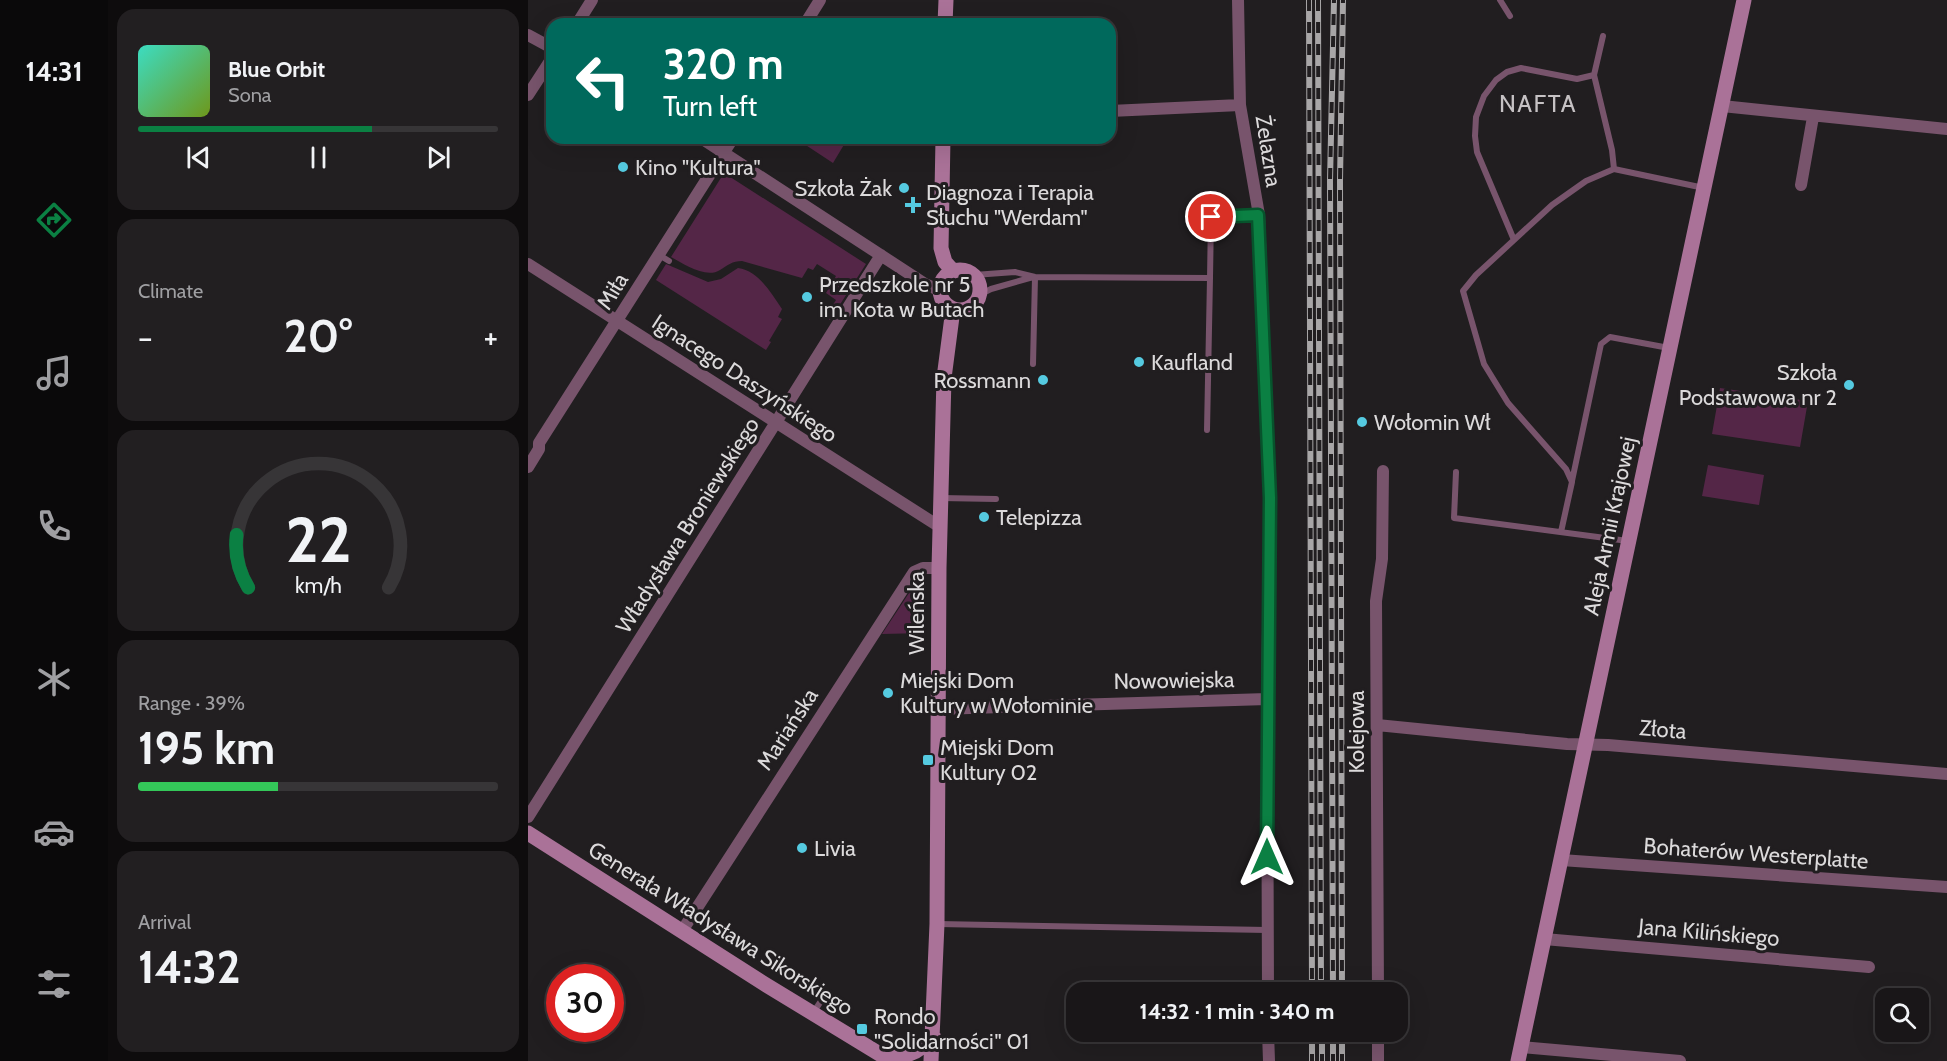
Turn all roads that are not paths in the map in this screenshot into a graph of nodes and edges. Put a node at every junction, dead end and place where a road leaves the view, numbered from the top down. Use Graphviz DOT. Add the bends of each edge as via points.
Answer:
graph roads {
  1 [pos="592,0"];
  2 [pos="820,0"];
  3 [pos="946,0"];
  4 [pos="1238,0"];
  5 [pos="1500,0"];
  6 [pos="1744,0"];
  7 [pos="1510,16"];
  8 [pos="581,18"];
  9 [pos="809,18"];
  10 [pos="945,18"];
  11 [pos="528,35"];
  12 [pos="1603,36"];
  13 [pos="546,45"];
  14 [pos="546,67"];
  15 [pos="1594,75"];
  16 [pos="528,94"];
  17 [pos="1240,105"];
  18 [pos="1722,106"];
  19 [pos="1116,111"];
  20 [pos="1813,117"];
  21 [pos="1947,129"];
  22 [pos="710,144"];
  23 [pos="729,144"];
  24 [pos="943,144"];
  25 [pos="724,153"];
  26 [pos="1614,169"];
  27 [pos="1801,185"];
  28 [pos="1704,188"];
  29 [pos="1258,215"];
  30 [pos="1514,240"];
  31 [pos="881,255"];
  32 [pos="528,264"];
  33 [pos="953,271"];
  34 [pos="974,275"];
  35 [pos="1035,277"];
  36 [pos="1210,278"];
  37 [pos="939,290"];
  38 [pos="980,294"];
  39 [pos="953,309"];
  40 [pos="617,321"];
  41 [pos="1670,348"];
  42 [pos="1033,364"];
  43 [pos="776,423"];
  44 [pos="1207,430"];
  45 [pos="528,467"];
  46 [pos="1383,471"];
  47 [pos="1456,472"];
  48 [pos="1572,482"];
  49 [pos="941,498"];
  50 [pos="996,499"];
  51 [pos="940,527"];
  52 [pos="1561,532"];
  53 [pos="1629,541"];
  54 [pos="939,568"];
  55 [pos="1267,699"];
  56 [pos="938,708"];
  57 [pos="1377,725"];
  58 [pos="1584,745"];
  59 [pos="1947,774"];
  60 [pos="528,817"];
  61 [pos="528,833"];
  62 [pos="1561,860"];
  63 [pos="1947,887"];
  64 [pos="937,924"];
  65 [pos="1267,930"];
  66 [pos="682,931"];
  67 [pos="1544,939"];
  68 [pos="1869,967"];
  69 [pos="1268,982"];
  70 [pos="1378,982"];
  71 [pos="933,1035"];
  72 [pos="1268,1042"];
  73 [pos="1378,1042"];
  74 [pos="1520,1054"];
  75 [pos="886,1058"];
  76 [pos="931,1061"];
  77 [pos="1269,1061"];
  78 [pos="1378,1061"];
  79 [pos="1680,1061"];
  1 -- 8 [label="street"];
  2 -- 9 [label="street"];
  3 -- 10 [label="street"];
  4 -- 17 [label="street, Żelazna"];
  5 -- 7 [label="lane"];
  6 -- 18 [label="street, Aleja Armii Krajowej"];
  11 -- 13 [label="street"];
  12 -- 15 [label="lane"];
  14 -- 16 [label="street"];
  15 -- 26 [label="lane"];
  15 -- 30 [label="lane" via="1577,79 1521,68 1496,80 1484,96 1476,117 1477,152"];
  17 -- 19 [label="street"];
  17 -- 29 [label="street, Żelazna"];
  18 -- 20 [label="street"];
  18 -- 28 [label="street, Aleja Armii Krajowej"];
  20 -- 21 [label="street"];
  20 -- 27 [label="street"];
  22 -- 25 [label="street"];
  23 -- 25 [label="street, Miła"];
  24 -- 33 [label="street" via="941,249"];
  25 -- 31 [label="street"];
  25 -- 40 [label="street, Miła" via="664,258"];
  26 -- 28 [label="lane"];
  26 -- 30 [label="lane" via="1586,181 1551,205"];
  28 -- 41 [label="street, Aleja Armii Krajowej"];
  29 -- 36 [label="lane" via="1211,217"];
  29 -- 55 [label="street, Żelazna" via="1270,498"];
  30 -- 48 [label="lane" via="1464,291 1484,364 1508,403"];
  31 -- 37 [label="street"];
  31 -- 43 [label="street, Władysława Broniewskiego"];
  32 -- 40 [label="street, Ignacego Daszyńskiego"];
  33 -- 34 [label="street" via="964,270"];
  33 -- 37 [label="street" via="944,276"];
  34 -- 35 [label="lane" via="1015,272"];
  34 -- 38 [label="street"];
  35 -- 36 [label="lane"];
  35 -- 38 [label="lane"];
  35 -- 42 [label="lane"];
  36 -- 44 [label="lane"];
  37 -- 39 [label="street" via="944,304"];
  38 -- 39 [label="street" via="970,308"];
  39 -- 49 [label="street, Wileńska" via="944,378"];
  40 -- 43 [label="street, Ignacego Daszyńskiego"];
  40 -- 45 [label="street, Miła" via="539,443"];
  41 -- 48 [label="lane" via="1610,337 1601,344"];
  41 -- 53 [label="street, Aleja Armii Krajowej"];
  43 -- 51 [label="street, Ignacego Daszyńskiego"];
  43 -- 60 [label="street, Władysława Broniewskiego"];
  46 -- 57 [label="street, Kolejowa" via="1382,559 1376,601"];
  47 -- 52 [label="lane" via="1454,518"];
  48 -- 52 [label="lane"];
  49 -- 50 [label="lane"];
  49 -- 51 [label="street, Wileńska"];
  51 -- 54 [label="street, Wileńska"];
  52 -- 53 [label="lane"];
  53 -- 58 [label="street, Aleja Armii Krajowej"];
  54 -- 56 [label="street, Wileńska"];
  54 -- 66 [label="street, Mariańska" via="914,572"];
  55 -- 56 [label="street, Nowowiejska"];
  55 -- 65 [label="street, Żelazna"];
  56 -- 64 [label="street, Wileńska"];
  57 -- 58 [label="street, Złota"];
  57 -- 70 [label="street, Kolejowa"];
  58 -- 59 [label="street, Złota"];
  58 -- 62 [label="street, Aleja Armii Krajowej"];
  61 -- 66 [label="street, Generała Władysława Sikorskiego"];
  62 -- 63 [label="street, Bohaterów Westerplatte"];
  62 -- 67 [label="street, Aleja Armii Krajowej"];
  64 -- 65 [label="lane"];
  64 -- 71 [label="street, Wileńska"];
  65 -- 69 [label="street, Żelazna"];
  66 -- 75 [label="street, Generała Władysława Sikorskiego" via="817,1007"];
  67 -- 68 [label="street, Jana Kilińskiego"];
  67 -- 74 [label="street, Aleja Armii Krajowej"];
  71 -- 75 [label="street" via="916,1052"];
  71 -- 76 [label="street, Wileńska"];
  72 -- 77 [label="street"];
  73 -- 78 [label="street"];
  74 -- 79 [label="street"];
}
